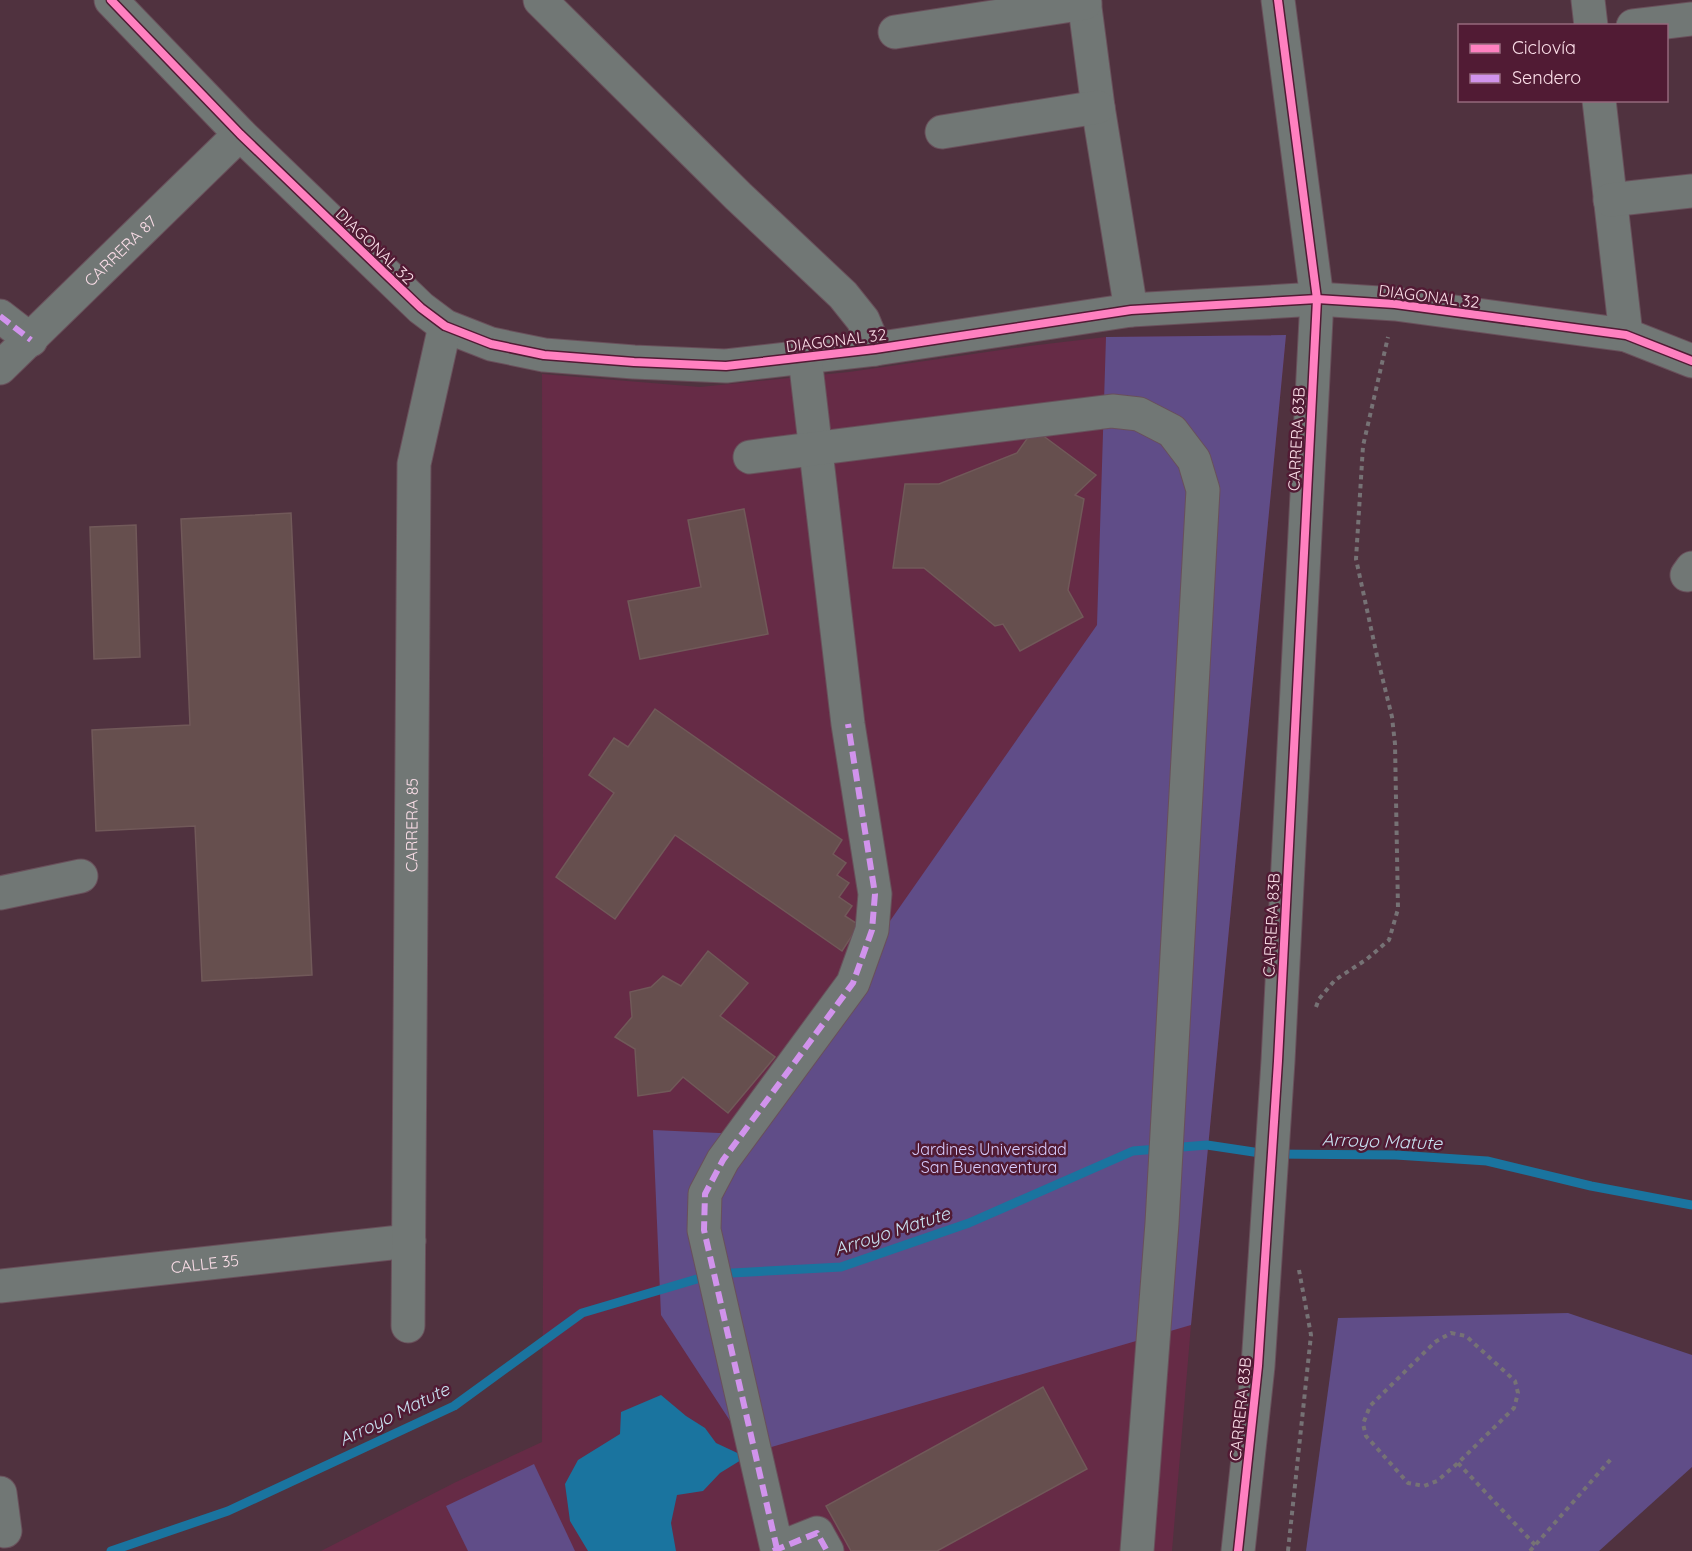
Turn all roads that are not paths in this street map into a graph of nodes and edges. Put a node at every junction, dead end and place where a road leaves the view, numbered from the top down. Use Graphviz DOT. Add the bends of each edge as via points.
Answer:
graph roads {
  1 [pos="111,0"];
  2 [pos="540,0"];
  3 [pos="1278,0"];
  4 [pos="1588,0"];
  5 [pos="1085,2"];
  6 [pos="1692,19"];
  7 [pos="1591,24"];
  8 [pos="1650,24"];
  9 [pos="895,32"];
  10 [pos="1599,102"];
  11 [pos="1098,107"];
  12 [pos="942,132"];
  13 [pos="240,134"];
  14 [pos="1692,191"];
  15 [pos="1610,200"];
  16 [pos="1317,299"];
  17 [pos="1131,310"];
  18 [pos="0,316"];
  19 [pos="446,326"];
  20 [pos="1626,334"];
  21 [pos="31,339"];
  22 [pos="875,349"];
  23 [pos="805,358"];
  24 [pos="1692,361"];
  25 [pos="0,368"];
  26 [pos="816,448"];
  27 [pos="750,457"];
  28 [pos="81,876"];
  29 [pos="0,892"];
  30 [pos="409,1241"];
  31 [pos="0,1286"];
  32 [pos="408,1326"];
  33 [pos="0,1493"];
  34 [pos="5,1531"];
  35 [pos="827,1551"];
  36 [pos="1137,1551"];
  37 [pos="1238,1551"];
  1 -- 13 [label="street, DIAGONAL 32"];
  2 -- 22 [label="street" via="843,295 863,320"];
  3 -- 16 [label="street, CARRERA 83B"];
  4 -- 7 [label="street"];
  5 -- 9 [label="street"];
  5 -- 11 [label="street"];
  6 -- 8 [label="street"];
  10 -- 15 [label="street"];
  11 -- 12 [label="street"];
  11 -- 17 [label="street"];
  13 -- 19 [label="street, DIAGONAL 32" via="421,309"];
  13 -- 21 [label="street, CARRERA 87"];
  14 -- 15 [label="street"];
  15 -- 20 [label="street"];
  16 -- 17 [label="street, DIAGONAL 32"];
  16 -- 20 [label="street, DIAGONAL 32" via="1395,304"];
  16 -- 37 [label="street, CARRERA 83B" via="1278,1061 1258,1366"];
  17 -- 22 [label="street, DIAGONAL 32"];
  18 -- 21 [label="street"];
  19 -- 23 [label="street, DIAGONAL 32" via="491,344 544,355 726,366"];
  19 -- 30 [label="street, CARRERA 85" via="414,464"];
  20 -- 24 [label="street, DIAGONAL 32"];
  21 -- 25 [label="street, CARRERA 87"];
  22 -- 23 [label="street, DIAGONAL 32"];
  23 -- 26 [label="street"];
  26 -- 27 [label="street"];
  26 -- 35 [label="street" via="848,724 875,894 872,930 853,983 723,1160 705,1194 704,1221 777,1549 817,1533"];
  26 -- 36 [label="street" via="1112,411 1139,414 1172,431 1194,460 1203,490 1162,1223"];
  28 -- 29 [label="street"];
  30 -- 31 [label="street, CALLE 35"];
  30 -- 32 [label="street, CARRERA 85"];
  33 -- 34 [label="street"];
}
